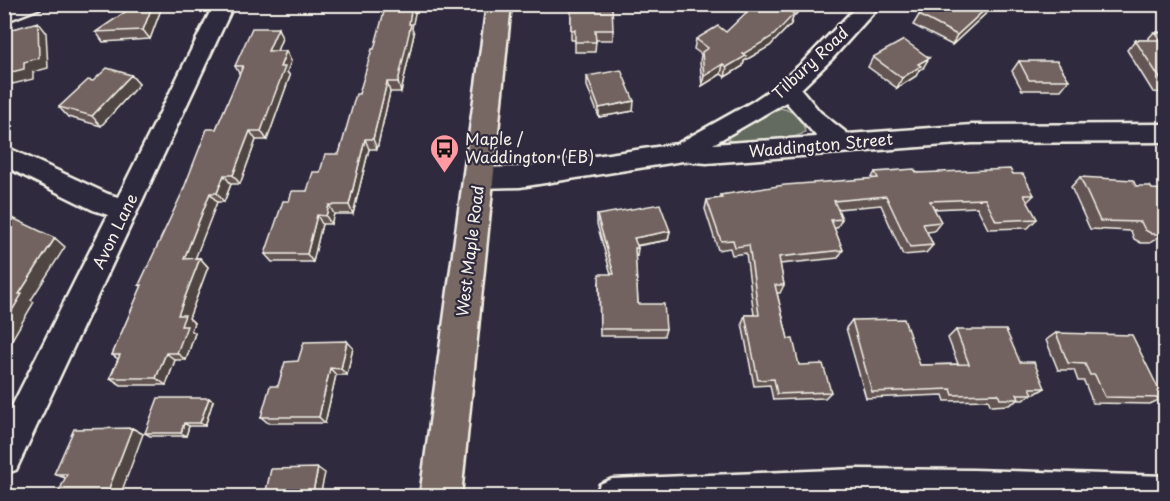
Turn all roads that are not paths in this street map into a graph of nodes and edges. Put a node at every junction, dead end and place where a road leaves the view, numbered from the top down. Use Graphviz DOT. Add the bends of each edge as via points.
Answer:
graph roads {
  1 [pos="33,4"];
  2 [pos="224,4"];
  3 [pos="499,4"];
  4 [pos="871,4"];
  5 [pos="4,16"];
  6 [pos="788,88"];
  7 [pos="1166,133"];
  8 [pos="841,142"];
  9 [pos="683,152"];
  10 [pos="4,155"];
  11 [pos="478,178"];
  12 [pos="126,209"];
  13 [pos="4,458"];
  14 [pos="1166,493"];
  15 [pos="440,496"];
  16 [pos="612,496"];
  1 -- 5 [label="street"];
  2 -- 12 [label="street, Avon Lane"];
  3 -- 11 [label="main road, West Maple Road"];
  4 -- 6 [label="street, Tilbury Road"];
  6 -- 8 [label="street" via="805,113"];
  6 -- 9 [label="street, Tilbury Road"];
  7 -- 8 [label="street, Waddington Street" via="982,134"];
  8 -- 9 [label="street, Waddington Street" via="715,153"];
  9 -- 11 [label="street, Waddington Street" via="520,177"];
  10 -- 12 [label="street" via="102,202"];
  11 -- 15 [label="main road, West Maple Road"];
  12 -- 13 [label="street, Avon Lane"];
  14 -- 16 [label="street" via="858,486"];
}
